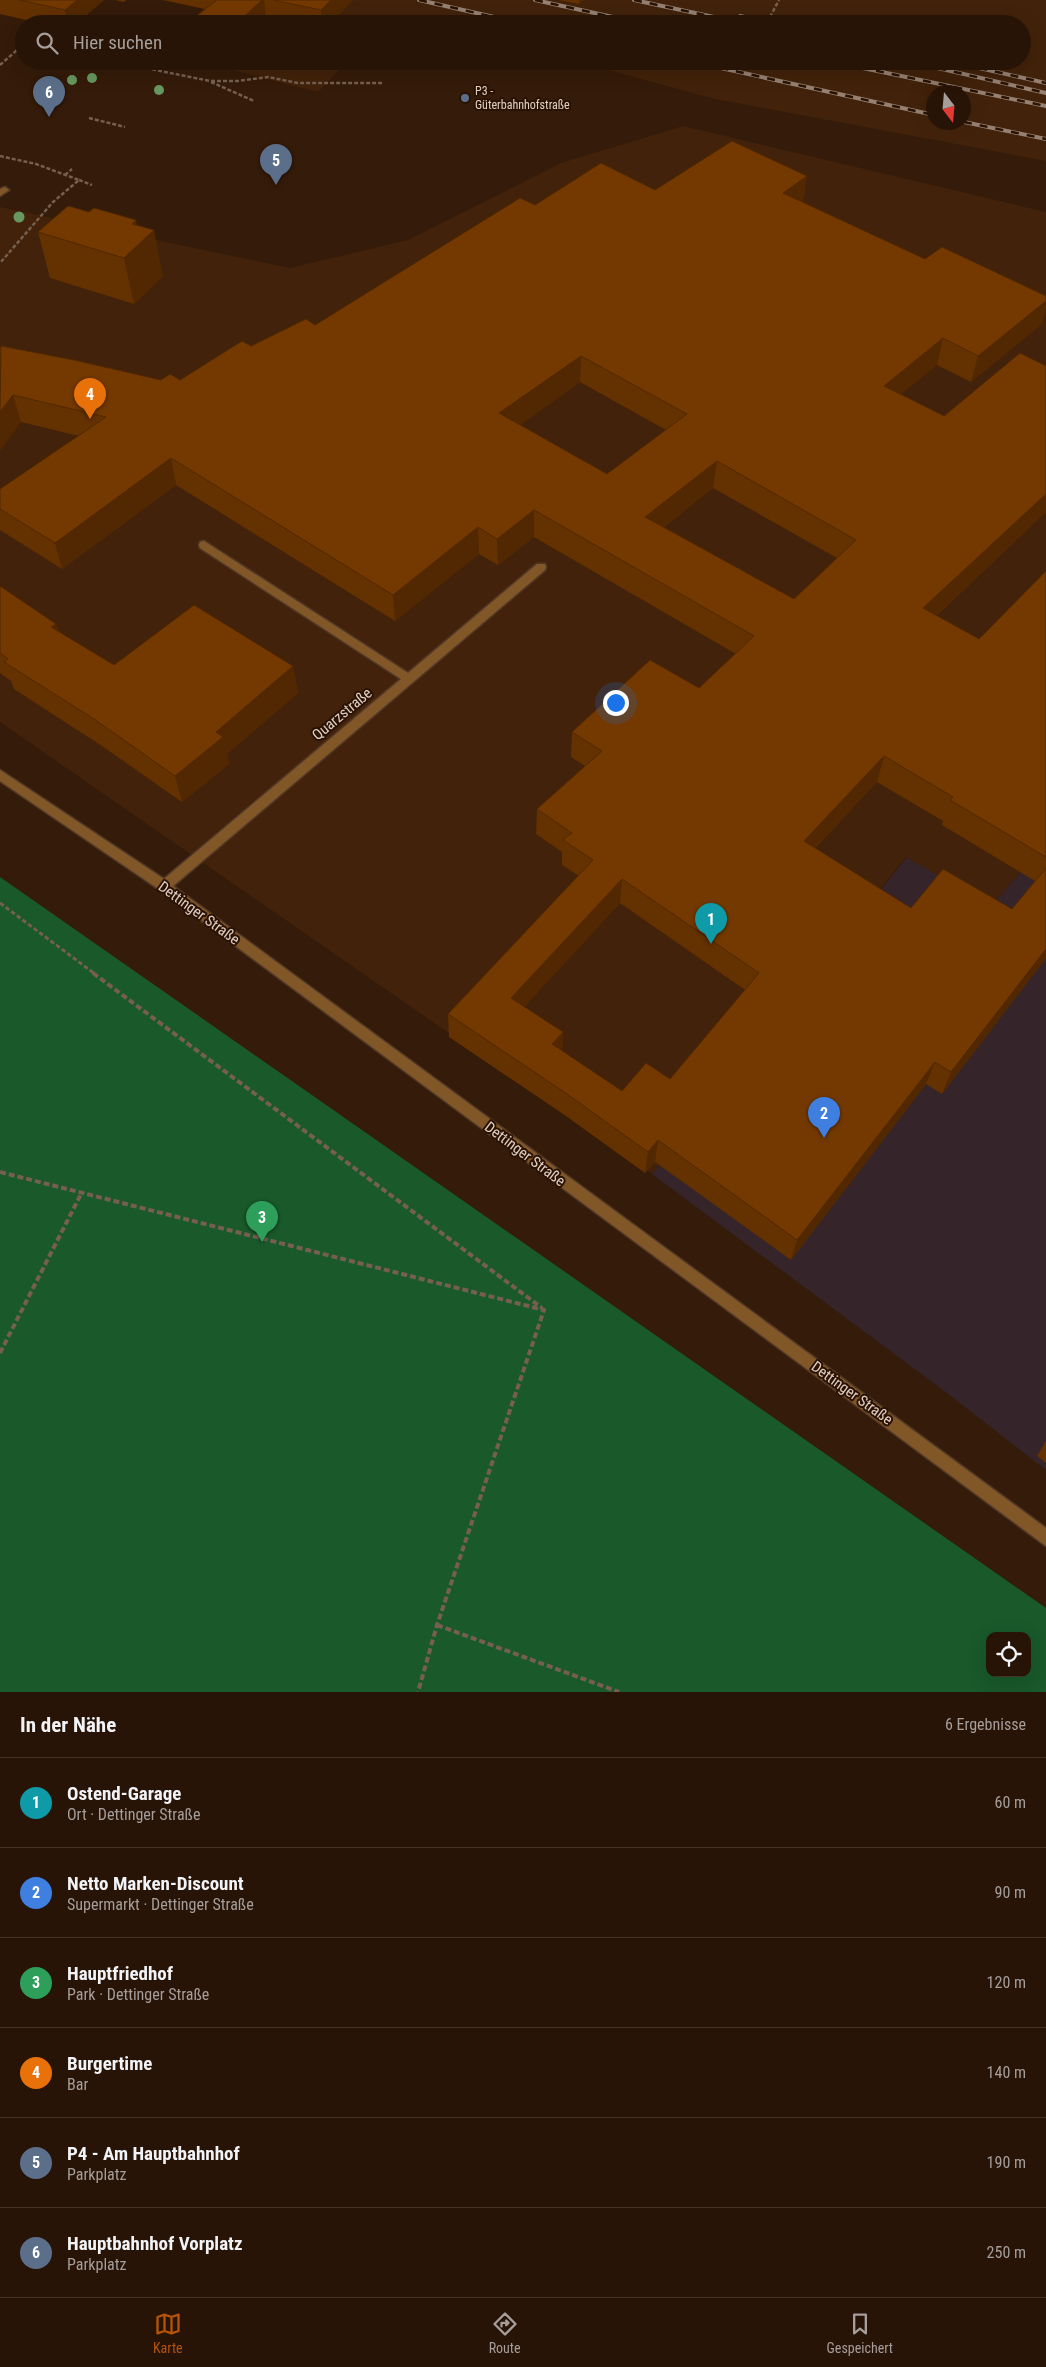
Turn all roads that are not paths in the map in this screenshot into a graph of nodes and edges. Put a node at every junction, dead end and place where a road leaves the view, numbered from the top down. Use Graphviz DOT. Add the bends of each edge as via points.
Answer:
graph roads {
  1 [pos="204,545"];
  2 [pos="541,567"];
  3 [pos="409,679"];
  4 [pos="0,775"];
  5 [pos="164,886"];
  6 [pos="1046,1538"];
  1 -- 3 [label="street"];
  2 -- 3 [label="street, Quarzstraße"];
  3 -- 5 [label="street, Quarzstraße"];
  4 -- 5 [label="street, Dettinger Straße"];
  5 -- 6 [label="street, Dettinger Straße"];
}
